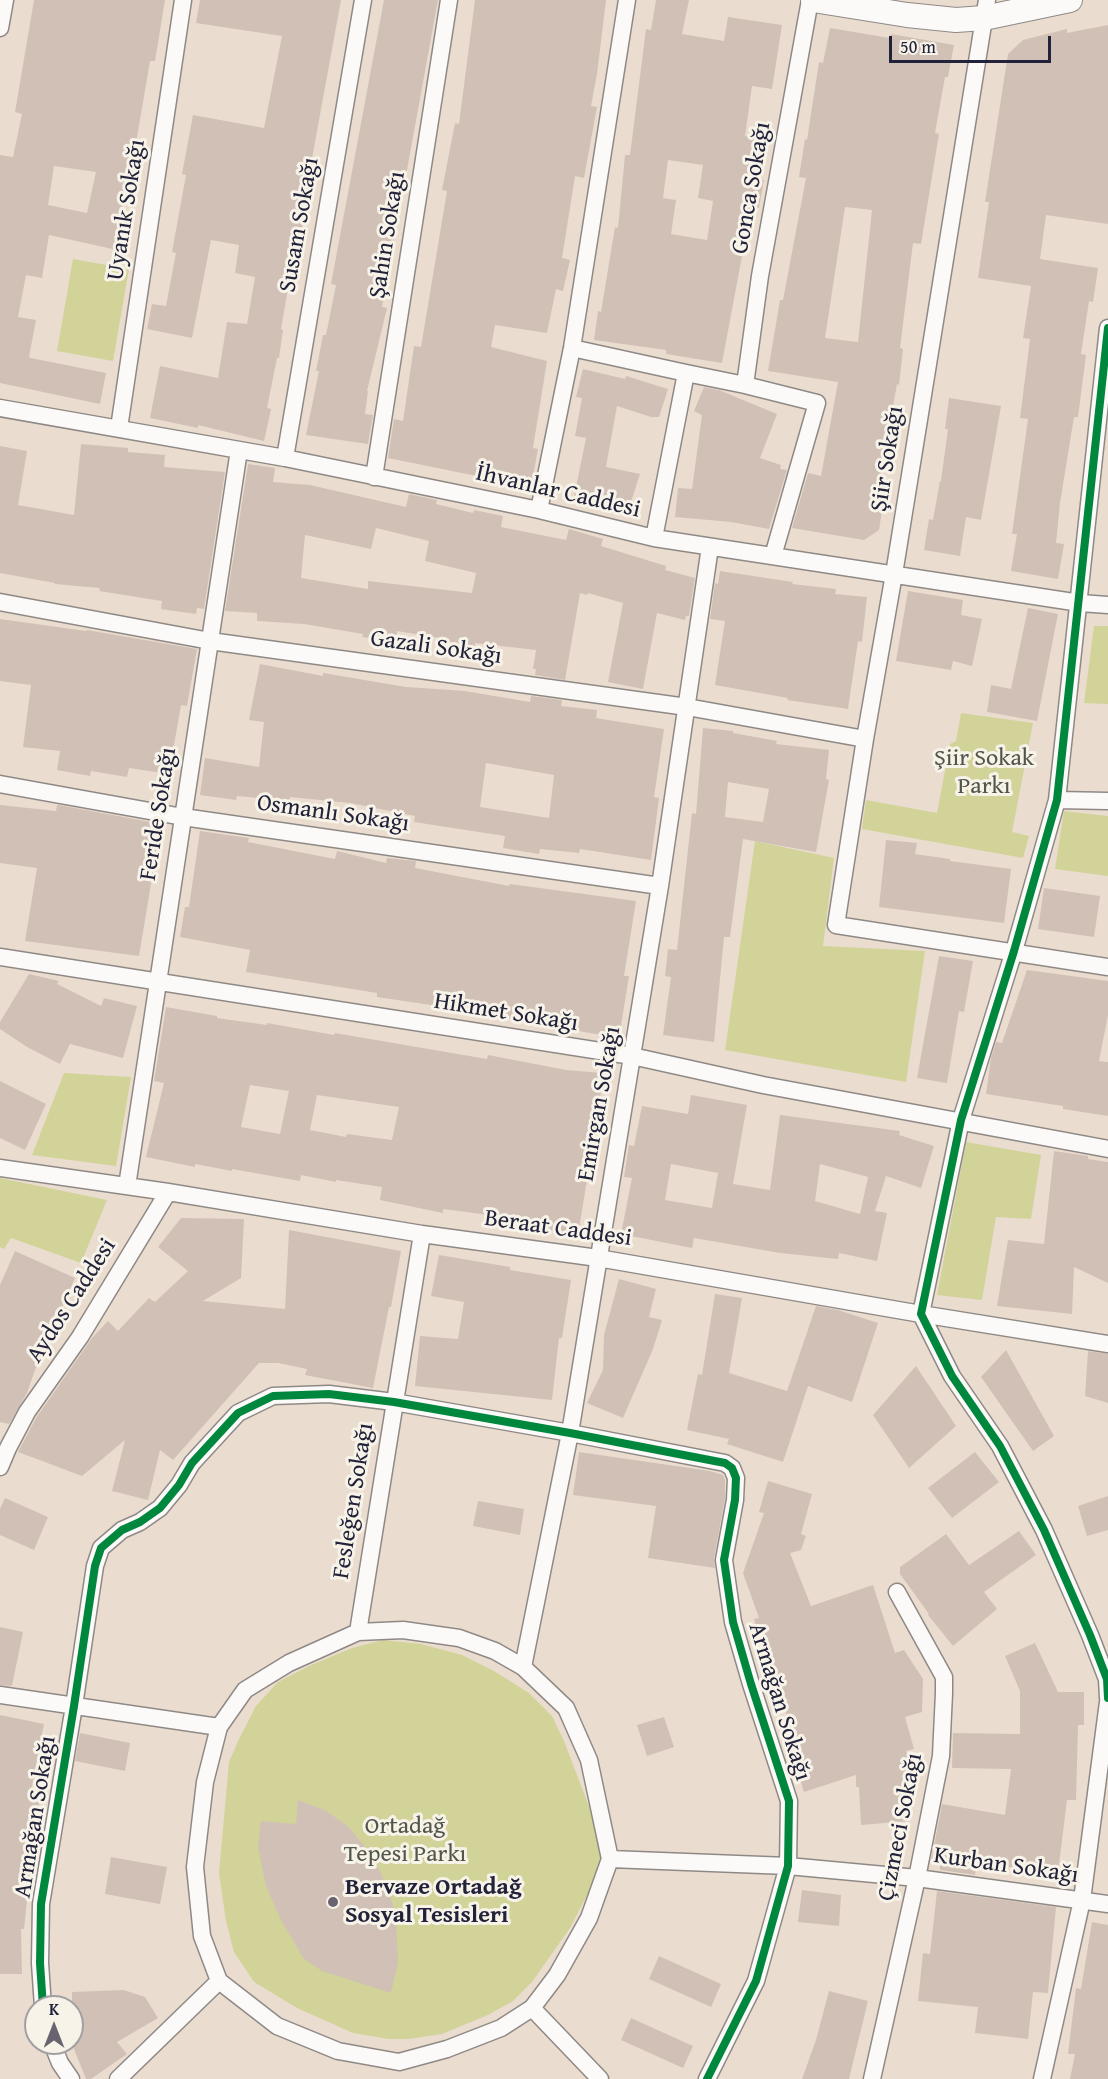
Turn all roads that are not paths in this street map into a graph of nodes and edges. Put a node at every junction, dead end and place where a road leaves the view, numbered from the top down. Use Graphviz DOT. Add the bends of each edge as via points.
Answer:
graph roads {
  1 [pos="5,0"];
  2 [pos="183,0"];
  3 [pos="363,0"];
  4 [pos="449,0"];
  5 [pos="627,0"];
  6 [pos="811,0"];
  7 [pos="1070,0"];
  8 [pos="986,9"];
  9 [pos="0,28"];
  10 [pos="1108,328"];
  11 [pos="572,348"];
  12 [pos="686,374"];
  13 [pos="745,385"];
  14 [pos="0,408"];
  15 [pos="119,428"];
  16 [pos="239,450"];
  17 [pos="285,458"];
  18 [pos="374,477"];
  19 [pos="539,510"];
  20 [pos="654,538"];
  21 [pos="710,547"];
  22 [pos="773,556"];
  23 [pos="894,574"];
  24 [pos="0,602"];
  25 [pos="1080,603"];
  26 [pos="1108,605"];
  27 [pos="210,641"];
  28 [pos="687,707"];
  29 [pos="865,740"];
  30 [pos="0,784"];
  31 [pos="1057,800"];
  32 [pos="1108,801"];
  33 [pos="183,817"];
  34 [pos="660,886"];
  35 [pos="1014,951"];
  36 [pos="0,957"];
  37 [pos="1108,967"];
  38 [pos="157,983"];
  39 [pos="632,1056"];
  40 [pos="961,1120"];
  41 [pos="1108,1149"];
  42 [pos="0,1168"];
  43 [pos="127,1186"];
  44 [pos="168,1192"];
  45 [pos="422,1234"];
  46 [pos="598,1258"];
  47 [pos="921,1314"];
  48 [pos="1108,1344"];
  49 [pos="394,1402"];
  50 [pos="570,1433"];
  51 [pos="0,1467"];
  52 [pos="897,1592"];
  53 [pos="358,1632"];
  54 [pos="523,1667"];
  55 [pos="0,1695"];
  56 [pos="1108,1698"];
  57 [pos="1108,1702"];
  58 [pos="74,1706"];
  59 [pos="219,1727"];
  60 [pos="610,1859"];
  61 [pos="788,1866"];
  62 [pos="917,1878"];
  63 [pos="1082,1900"];
  64 [pos="1108,1904"];
  65 [pos="219,1981"];
  66 [pos="42,1995"];
  67 [pos="532,2008"];
  68 [pos="57,2055"];
  69 [pos="71,2079"];
  70 [pos="118,2079"];
  71 [pos="600,2079"];
  72 [pos="707,2079"];
  73 [pos="872,2079"];
  74 [pos="1042,2079"];
  1 -- 9 [label="street"];
  2 -- 15 [label="street, Uyanık Sokağı"];
  3 -- 17 [label="street, Susam Sokağı"];
  4 -- 18 [label="street, Şahin Sokağı"];
  5 -- 11 [label="street"];
  6 -- 8 [label="street" via="956,20"];
  6 -- 13 [label="street, Gonca Sokağı" via="760,276"];
  7 -- 8 [label="street"];
  8 -- 23 [label="street, Şiir Sokağı"];
  10 -- 25 [label="street"];
  11 -- 12 [label="street"];
  11 -- 19 [label="street"];
  12 -- 13 [label="street"];
  12 -- 20 [label="street"];
  13 -- 22 [label="street" via="817,403"];
  14 -- 15 [label="street, İhvanlar Caddesi"];
  15 -- 16 [label="street, İhvanlar Caddesi"];
  16 -- 17 [label="street, İhvanlar Caddesi"];
  16 -- 27 [label="street, Feride Sokağı"];
  17 -- 18 [label="street, İhvanlar Caddesi"];
  18 -- 19 [label="street, İhvanlar Caddesi"];
  19 -- 20 [label="street, İhvanlar Caddesi"];
  20 -- 21 [label="street, İhvanlar Caddesi"];
  21 -- 22 [label="street, İhvanlar Caddesi"];
  21 -- 28 [label="street, Emirgan Sokağı"];
  22 -- 23 [label="street, İhvanlar Caddesi"];
  23 -- 25 [label="street, İhvanlar Caddesi"];
  23 -- 29 [label="street, Şiir Sokağı"];
  24 -- 27 [label="street, Gazali Sokağı"];
  25 -- 26 [label="street, İhvanlar Caddesi"];
  25 -- 31 [label="street"];
  27 -- 28 [label="street, Gazali Sokağı"];
  27 -- 33 [label="street, Feride Sokağı"];
  28 -- 29 [label="street, Gazali Sokağı"];
  28 -- 34 [label="street, Emirgan Sokağı"];
  29 -- 35 [label="street, Şiir Sokağı" via="836,925"];
  30 -- 33 [label="street, Osmanlı Sokağı"];
  31 -- 32 [label="street"];
  31 -- 35 [label="street"];
  33 -- 34 [label="street, Osmanlı Sokağı"];
  33 -- 38 [label="street, Feride Sokağı"];
  34 -- 39 [label="street, Emirgan Sokağı"];
  35 -- 37 [label="street"];
  35 -- 40 [label="street"];
  36 -- 38 [label="street, Hikmet Sokağı"];
  38 -- 39 [label="street, Hikmet Sokağı"];
  38 -- 43 [label="street, Feride Sokağı"];
  39 -- 40 [label="street, Hikmet Sokağı" via="763,1085"];
  39 -- 46 [label="street, Emirgan Sokağı"];
  40 -- 41 [label="street, Hikmet Sokağı"];
  40 -- 47 [label="street"];
  42 -- 43 [label="street, Beraat Caddesi"];
  43 -- 44 [label="street, Beraat Caddesi"];
  44 -- 45 [label="street, Beraat Caddesi"];
  44 -- 51 [label="street, Aydos Caddesi" via="80,1337 27,1412"];
  45 -- 46 [label="street, Beraat Caddesi"];
  45 -- 49 [label="street, Fesleğen Sokağı"];
  46 -- 47 [label="street, Beraat Caddesi"];
  46 -- 50 [label="street, Emirgan Sokağı"];
  47 -- 48 [label="street, Beraat Caddesi"];
  47 -- 56 [label="street" via="952,1376 1000,1446 1044,1530 1107,1679"];
  49 -- 50 [label="street, Armağan Sokağı"];
  49 -- 53 [label="street, Fesleğen Sokağı"];
  49 -- 58 [label="street, Armağan Sokağı" via="328,1394 273,1396 238,1413 192,1463 160,1508 100,1548"];
  50 -- 54 [label="street, Emirgan Sokağı"];
  50 -- 61 [label="street, Armağan Sokağı" via="725,1462 732,1468 736,1478 735,1500 724,1560 733,1622 789,1801"];
  52 -- 62 [label="street, Çizmeci Sokağı" via="944,1677 941,1756"];
  53 -- 54 [label="street" via="404,1630 459,1638 495,1651"];
  53 -- 59 [label="street" via="289,1663 245,1690"];
  54 -- 60 [label="street" via="566,1708 589,1760"];
  55 -- 58 [label="street"];
  57 -- 63 [label="street"];
  58 -- 59 [label="street"];
  58 -- 66 [label="street, Armağan Sokağı" via="41,1904"];
  59 -- 65 [label="street" via="205,1782 195,1867 202,1936"];
  60 -- 61 [label="street, Kurban Sokağı"];
  60 -- 67 [label="street" via="589,1918 557,1975"];
  61 -- 62 [label="street, Kurban Sokağı"];
  61 -- 72 [label="street, Armağan Sokağı" via="756,1982"];
  62 -- 63 [label="street, Kurban Sokağı"];
  62 -- 73 [label="street, Çizmeci Sokağı"];
  63 -- 64 [label="street, Kurban Sokağı"];
  63 -- 74 [label="street"];
  65 -- 67 [label="street" via="277,2026 338,2051 399,2062 501,2028"];
  65 -- 70 [label="street"];
  67 -- 71 [label="street"];
  68 -- 69 [label="street"];
}
